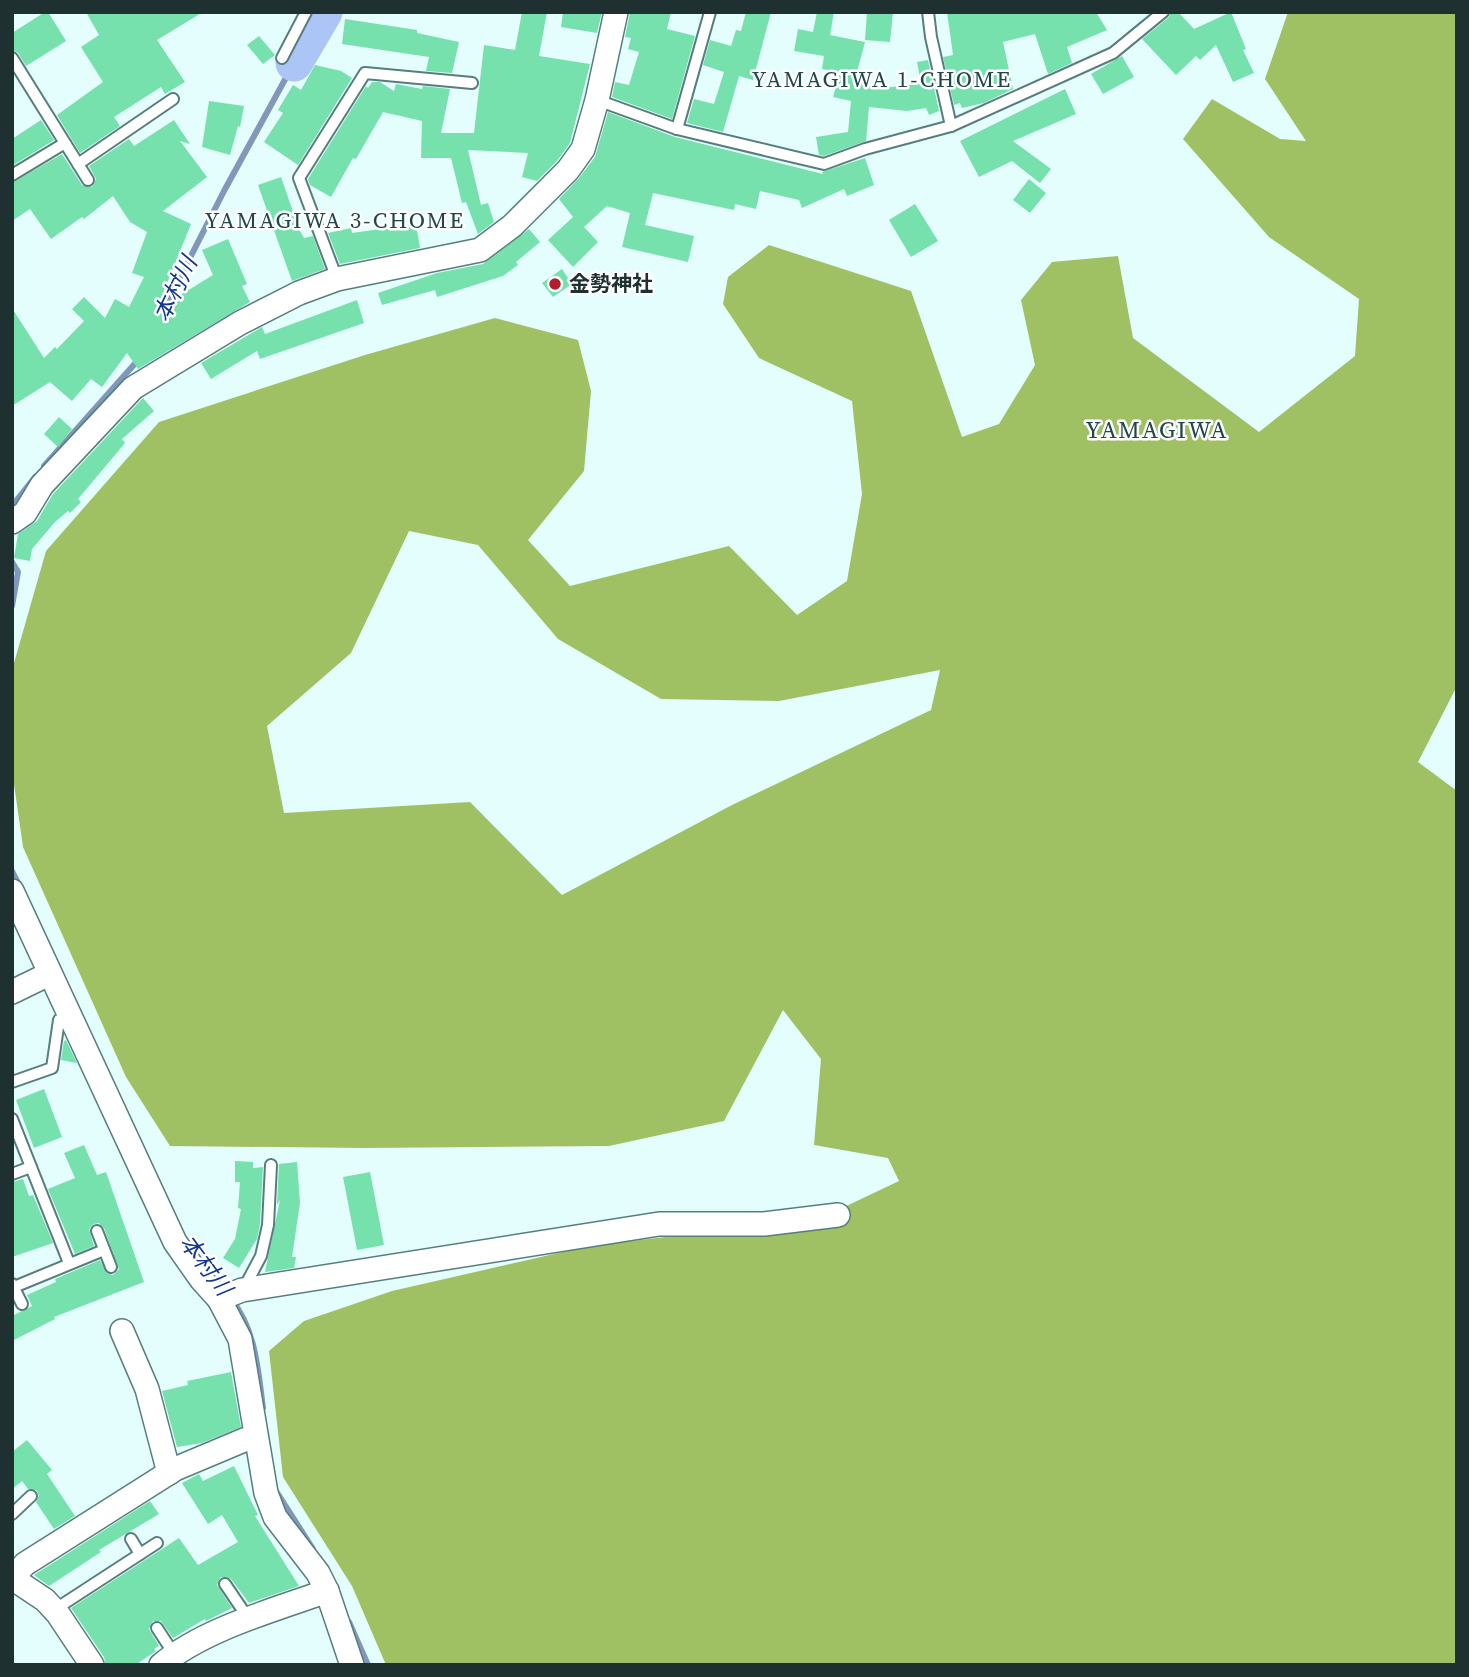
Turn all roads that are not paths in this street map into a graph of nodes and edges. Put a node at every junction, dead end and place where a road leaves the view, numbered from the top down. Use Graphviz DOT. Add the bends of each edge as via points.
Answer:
graph roads {
  1 [pos="306,12"];
  2 [pos="616,12"];
  3 [pos="710,12"];
  4 [pos="928,12"];
  5 [pos="1163,12"];
  6 [pos="12,58"];
  7 [pos="282,58"];
  8 [pos="472,83"];
  9 [pos="173,99"];
  10 [pos="597,100"];
  11 [pos="951,126"];
  12 [pos="677,130"];
  13 [pos="65,143"];
  14 [pos="78,164"];
  15 [pos="12,175"];
  16 [pos="88,180"];
  17 [pos="337,279"];
  18 [pos="12,522"];
  19 [pos="12,891"];
  20 [pos="17,915"];
  21 [pos="49,974"];
  22 [pos="12,992"];
  23 [pos="68,1016"];
  24 [pos="12,1082"];
  25 [pos="12,1119"];
  26 [pos="271,1165"];
  27 [pos="32,1167"];
  28 [pos="12,1174"];
  29 [pos="838,1215"];
  30 [pos="97,1231"];
  31 [pos="104,1250"];
  32 [pos="69,1263"];
  33 [pos="111,1267"];
  34 [pos="13,1286"];
  35 [pos="231,1295"];
  36 [pos="22,1304"];
  37 [pos="122,1331"];
  38 [pos="256,1439"];
  39 [pos="169,1473"];
  40 [pos="31,1496"];
  41 [pos="12,1514"];
  42 [pos="131,1539"];
  43 [pos="157,1543"];
  44 [pos="141,1554"];
  45 [pos="12,1578"];
  46 [pos="225,1584"];
  47 [pos="327,1591"];
  48 [pos="54,1610"];
  49 [pos="248,1618"];
  50 [pos="157,1628"];
  51 [pos="167,1659"];
  52 [pos="92,1665"];
  53 [pos="352,1665"];
  1 -- 7 [label="lane"];
  2 -- 10 [label="street"];
  3 -- 12 [label="lane"];
  4 -- 11 [label="lane"];
  5 -- 11 [label="lane" via="1113,53"];
  6 -- 13 [label="lane"];
  8 -- 17 [label="lane" via="365,73 299,178"];
  9 -- 14 [label="lane"];
  10 -- 12 [label="lane"];
  10 -- 17 [label="street" via="583,149 568,170 512,226 480,250"];
  11 -- 12 [label="lane" via="824,164"];
  13 -- 14 [label="lane"];
  13 -- 15 [label="lane"];
  14 -- 16 [label="lane"];
  17 -- 18 [label="street" via="240,323 133,387 42,485 25,513"];
  19 -- 20 [label="street"];
  20 -- 21 [label="street"];
  21 -- 22 [label="street"];
  21 -- 23 [label="street"];
  23 -- 24 [label="lane" via="59,1020 52,1068"];
  23 -- 35 [label="street" via="175,1242 201,1279"];
  25 -- 27 [label="lane"];
  26 -- 35 [label="lane" via="261,1256"];
  27 -- 28 [label="lane"];
  27 -- 32 [label="lane"];
  29 -- 35 [label="street" via="764,1224 659,1224"];
  30 -- 31 [label="lane"];
  31 -- 32 [label="lane"];
  31 -- 33 [label="lane"];
  32 -- 34 [label="lane"];
  34 -- 36 [label="lane"];
  35 -- 38 [label="street"];
  37 -- 39 [label="street" via="147,1389"];
  38 -- 39 [label="street"];
  38 -- 47 [label="street" via="275,1517"];
  39 -- 45 [label="street" via="25,1564"];
  40 -- 41 [label="lane"];
  42 -- 44 [label="lane"];
  43 -- 44 [label="lane"];
  44 -- 48 [label="lane"];
  45 -- 48 [label="street"];
  46 -- 49 [label="lane"];
  47 -- 49 [label="street"];
  47 -- 53 [label="street"];
  48 -- 52 [label="street"];
  49 -- 51 [label="street"];
  50 -- 51 [label="lane"];
}
